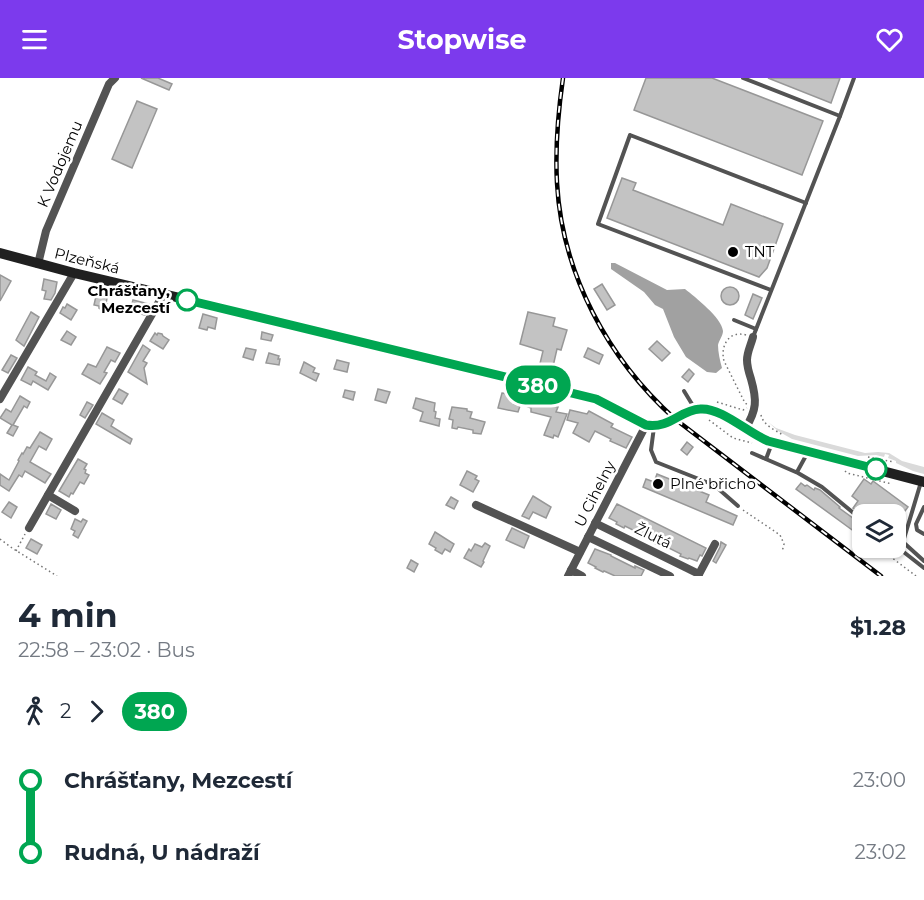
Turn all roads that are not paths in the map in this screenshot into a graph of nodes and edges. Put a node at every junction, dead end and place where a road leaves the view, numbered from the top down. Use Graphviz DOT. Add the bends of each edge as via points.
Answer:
graph roads {
  1 [pos="116,78"];
  2 [pos="743,78"];
  3 [pos="854,78"];
  4 [pos="840,116"];
  5 [pos="806,203"];
  6 [pos="0,254"];
  7 [pos="38,264"];
  8 [pos="74,273"];
  9 [pos="771,290"];
  10 [pos="163,295"];
  11 [pos="734,320"];
  12 [pos="754,333"];
  13 [pos="684,391"];
  14 [pos="0,399"];
  15 [pos="695,410"];
  16 [pos="650,426"];
  17 [pos="745,429"];
  18 [pos="772,442"];
  19 [pos="808,452"];
  20 [pos="752,453"];
  21 [pos="766,459"];
  22 [pos="797,472"];
  23 [pos="923,481"];
  24 [pos="48,495"];
  25 [pos="476,505"];
  26 [pos="738,506"];
  27 [pos="924,507"];
  28 [pos="75,511"];
  29 [pos="852,512"];
  30 [pos="595,523"];
  31 [pos="29,528"];
  32 [pos="924,534"];
  33 [pos="588,537"];
  34 [pos="715,544"];
  35 [pos="580,552"];
  36 [pos="906,554"];
  37 [pos="924,561"];
  38 [pos="924,568"];
  39 [pos="569,573"];
  40 [pos="698,575"];
  41 [pos="582,576"];
  42 [pos="669,576"];
  1 -- 7 [label="street, K Vodojemu" via="109,84 46,231"];
  2 -- 4 [label="lane"];
  3 -- 4 [label="lane"];
  4 -- 5 [label="lane"];
  5 -- 9 [label="lane"];
  5 -- 9 [label="lane" via="630,135 598,224"];
  6 -- 7 [label="main road, Plzeňská"];
  7 -- 8 [label="main road, Plzeňská"];
  8 -- 10 [label="main road, Plzeňská"];
  8 -- 14 [label="street"];
  9 -- 12 [label="lane"];
  10 -- 16 [label="main road, Plzeňská" via="596,399"];
  10 -- 24 [label="street"];
  11 -- 12 [label="lane"];
  12 -- 17 [label="street" via="747,361 756,400"];
  13 -- 15 [label="lane"];
  15 -- 16 [label="main road"];
  15 -- 17 [label="main road" via="714,410"];
  16 -- 26 [label="lane" via="656,462 714,485"];
  16 -- 30 [label="street, U Cihelny"];
  17 -- 18 [label="main road"];
  18 -- 19 [label="main road" via="784,441"];
  18 -- 21 [label="lane"];
  19 -- 22 [label="lane"];
  19 -- 23 [label="main road"];
  20 -- 21 [label="lane"];
  21 -- 22 [label="lane"];
  22 -- 29 [label="lane"];
  23 -- 37 [label="lane" via="903,542"];
  24 -- 28 [label="street"];
  24 -- 31 [label="street"];
  25 -- 35 [label="street"];
  27 -- 32 [label="lane" via="916,524"];
  30 -- 33 [label="street, U Cihelny"];
  30 -- 40 [label="street, Žlutá"];
  33 -- 35 [label="street, U Cihelny"];
  33 -- 42 [label="street, Žlutá"];
  34 -- 40 [label="street, Žlutá"];
  35 -- 39 [label="street, U Cihelny"];
  36 -- 38 [label="lane"];
  39 -- 41 [label="street"];
}
